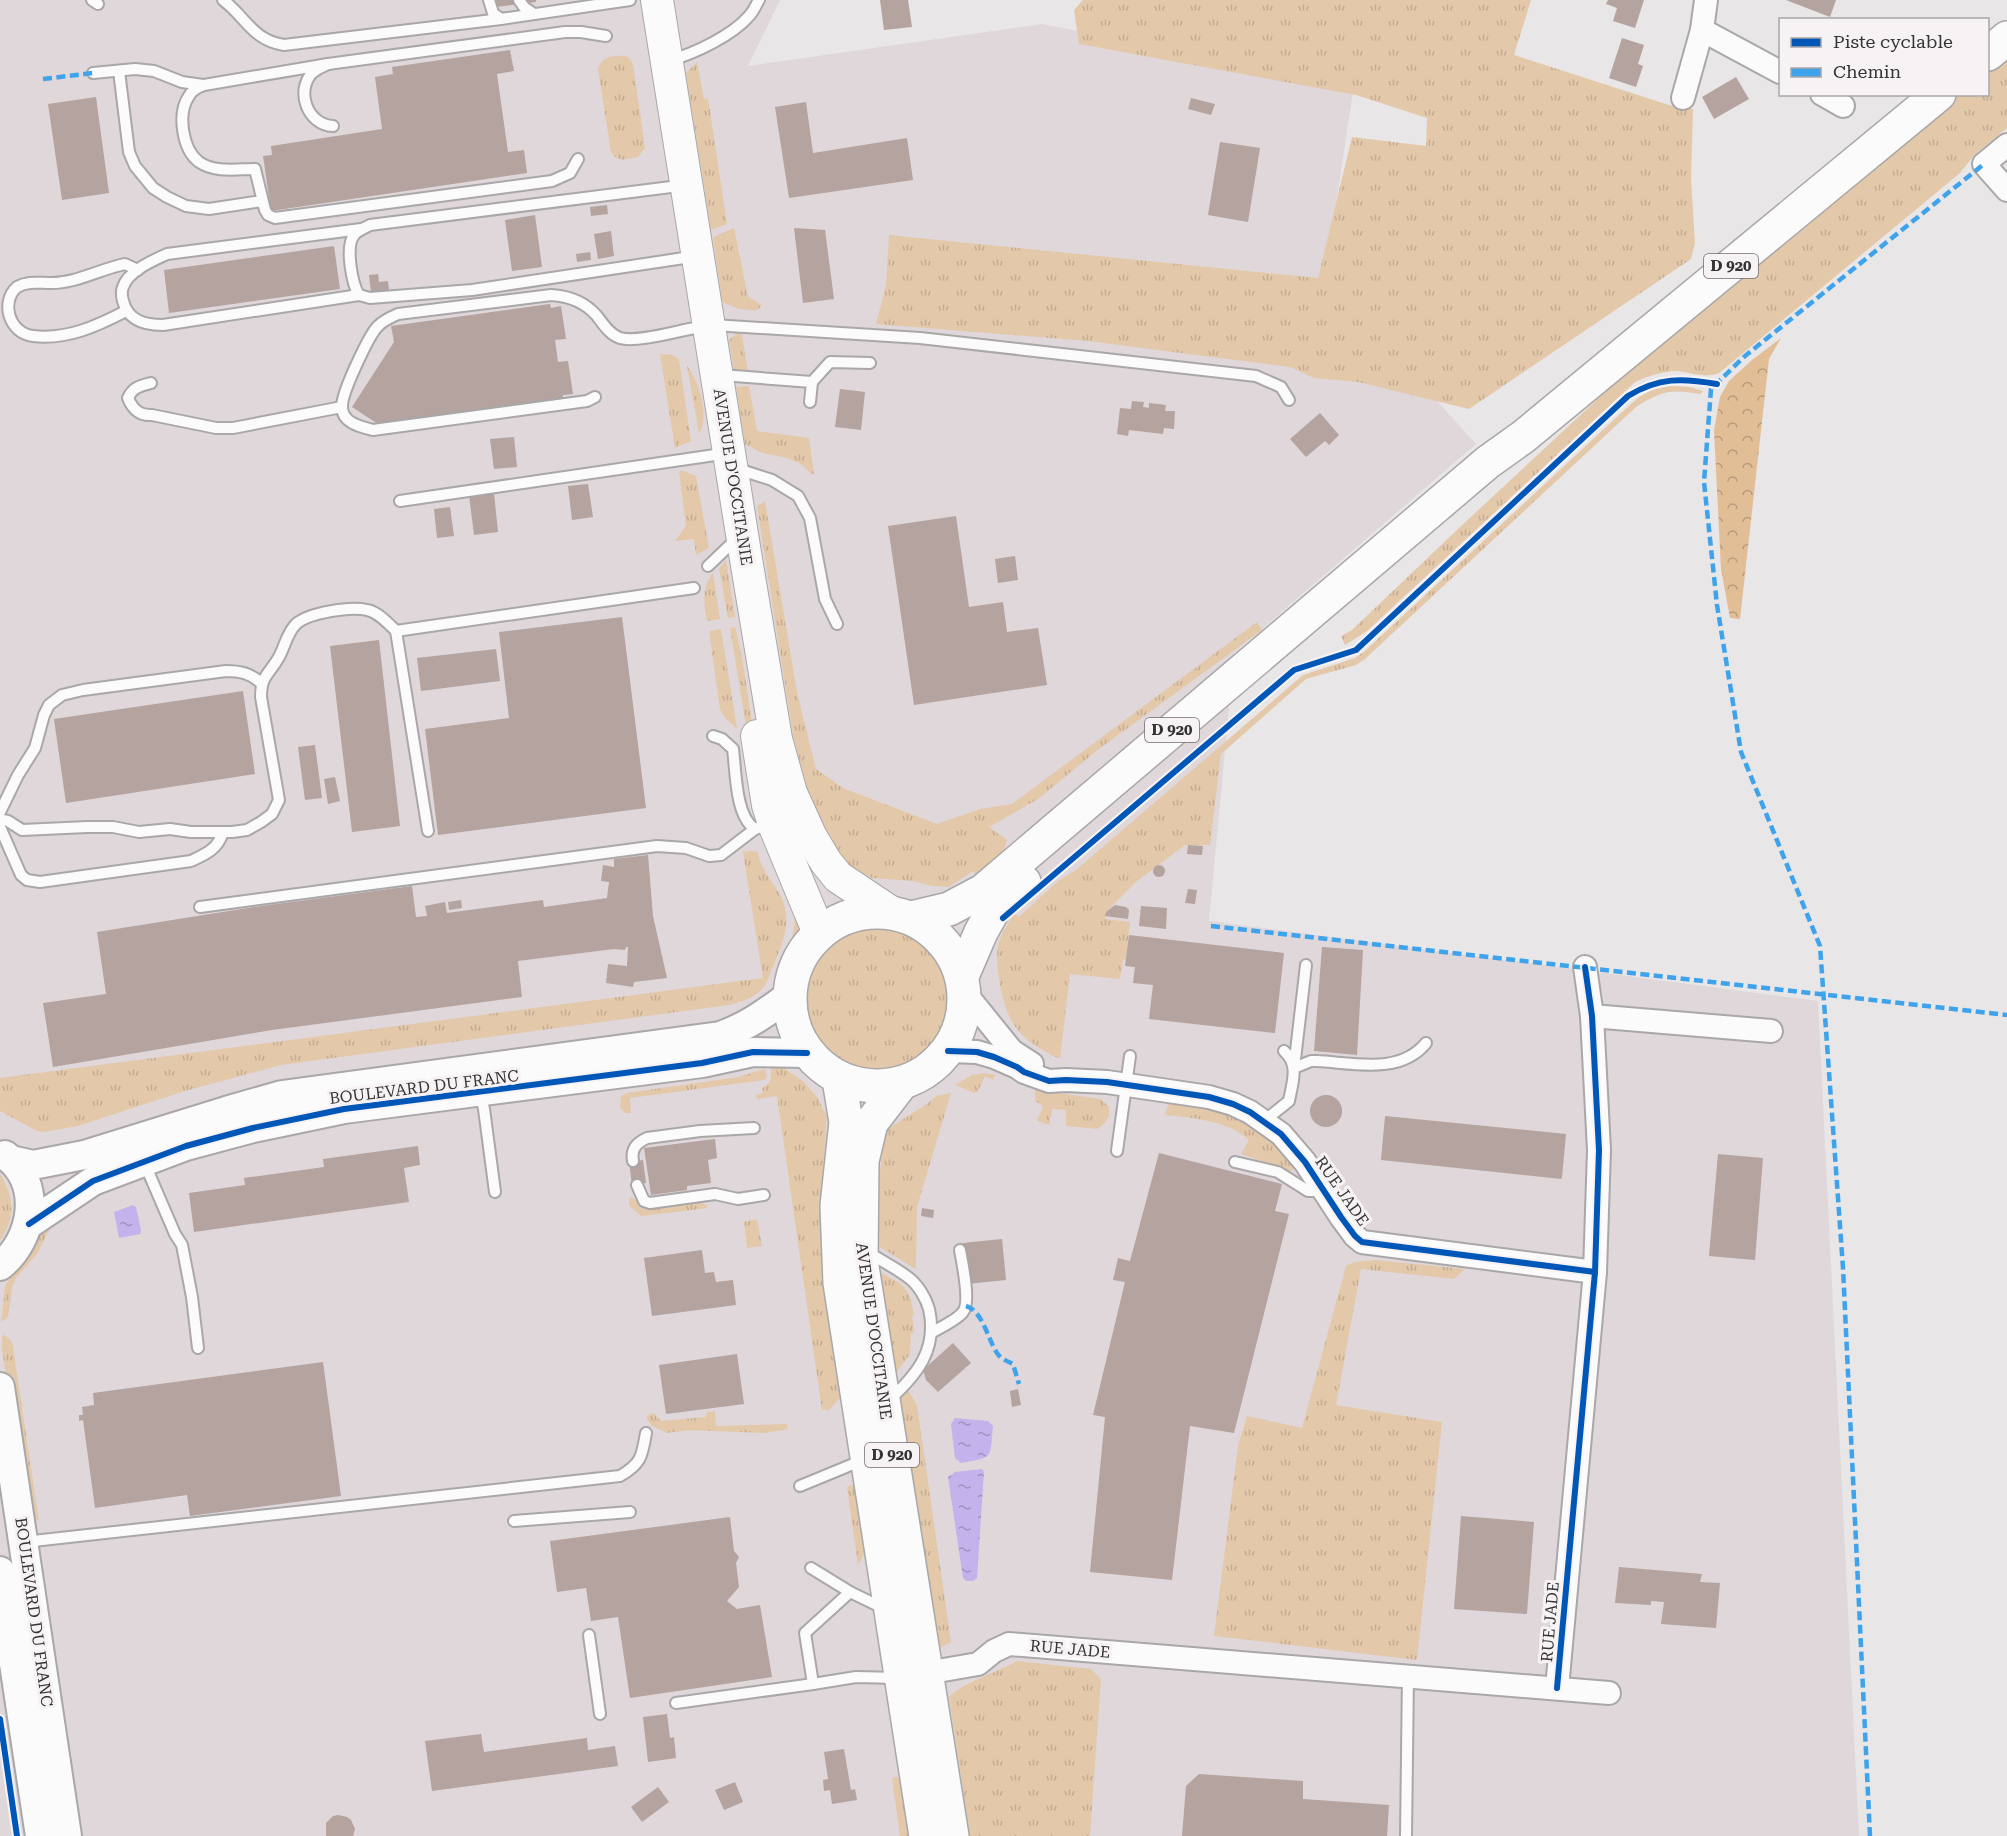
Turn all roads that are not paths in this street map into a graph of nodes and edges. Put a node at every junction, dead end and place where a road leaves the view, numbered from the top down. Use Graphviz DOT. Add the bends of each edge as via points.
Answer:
graph roads {
  1 [pos="223,0"];
  2 [pos="489,0"];
  3 [pos="519,0"];
  4 [pos="554,0"];
  5 [pos="630,0"];
  6 [pos="640,0"];
  7 [pos="657,0"];
  8 [pos="759,0"];
  9 [pos="1706,0"];
  10 [pos="566,9"];
  11 [pos="534,14"];
  12 [pos="501,19"];
  13 [pos="1702,30"];
  14 [pos="606,36"];
  15 [pos="2007,38"];
  16 [pos="1989,53"];
  17 [pos="667,60"];
  18 [pos="328,64"];
  19 [pos="119,70"];
  20 [pos="1779,71"];
  21 [pos="93,73"];
  22 [pos="204,85"];
  23 [pos="1826,96"];
  24 [pos="1937,96"];
  25 [pos="1683,98"];
  26 [pos="1843,106"];
  27 [pos="333,126"];
  28 [pos="2007,145"];
  29 [pos="578,159"];
  30 [pos="671,187"];
  31 [pos="2007,190"];
  32 [pos="262,201"];
  33 [pos="362,229"];
  34 [pos="684,258"];
  35 [pos="138,270"];
  36 [pos="359,295"];
  37 [pos="126,310"];
  38 [pos="703,327"];
  39 [pos="870,363"];
  40 [pos="717,374"];
  41 [pos="812,382"];
  42 [pos="151,383"];
  43 [pos="595,397"];
  44 [pos="1289,400"];
  45 [pos="810,402"];
  46 [pos="342,407"];
  47 [pos="1523,437"];
  48 [pos="724,461"];
  49 [pos="400,501"];
  50 [pos="694,588"];
  51 [pos="837,624"];
  52 [pos="396,631"];
  53 [pos="261,683"];
  54 [pos="713,736"];
  55 [pos="0,812"];
  56 [pos="0,819"];
  57 [pos="764,826"];
  58 [pos="0,827"];
  59 [pos="428,831"];
  60 [pos="223,832"];
  61 [pos="200,907"];
  62 [pos="902,915"];
  63 [pos="819,933"];
  64 [pos="1306,965"];
  65 [pos="1585,967"];
  66 [pos="964,984"];
  67 [pos="790,995"];
  68 [pos="1592,1016"];
  69 [pos="1771,1031"];
  70 [pos="1426,1043"];
  71 [pos="948,1051"];
  72 [pos="1284,1051"];
  73 [pos="807,1053"];
  74 [pos="1130,1056"];
  75 [pos="1294,1068"];
  76 [pos="839,1078"];
  77 [pos="1066,1080"];
  78 [pos="901,1084"];
  79 [pos="1126,1084"];
  80 [pos="480,1093"];
  81 [pos="1264,1121"];
  82 [pos="754,1128"];
  83 [pos="1117,1150"];
  84 [pos="6,1156"];
  85 [pos="633,1161"];
  86 [pos="144,1162"];
  87 [pos="1235,1162"];
  88 [pos="637,1185"];
  89 [pos="1322,1187"];
  90 [pos="495,1192"];
  91 [pos="764,1195"];
  92 [pos="29,1224"];
  93 [pos="861,1249"];
  94 [pos="960,1250"];
  95 [pos="0,1269"];
  96 [pos="1594,1272"];
  97 [pos="931,1333"];
  98 [pos="198,1348"];
  99 [pos="0,1388"];
  100 [pos="884,1404"];
  101 [pos="646,1433"];
  102 [pos="868,1459"];
  103 [pos="800,1486"];
  104 [pos="630,1512"];
  105 [pos="514,1521"];
  106 [pos="23,1542"];
  107 [pos="811,1569"];
  108 [pos="0,1571"];
  109 [pos="850,1592"];
  110 [pos="892,1612"];
  111 [pos="589,1635"];
  112 [pos="914,1675"];
  113 [pos="1408,1676"];
  114 [pos="813,1684"];
  115 [pos="1557,1688"];
  116 [pos="1609,1694"];
  117 [pos="676,1703"];
  118 [pos="600,1714"];
  119 [pos="40,1836"];
  120 [pos="67,1836"];
  121 [pos="926,1836"];
  122 [pos="952,1836"];
  123 [pos="1406,1836"];
  1 -- 12 [label="lane" via="259,36 284,45"];
  2 -- 12 [label="lane" via="493,13"];
  3 -- 11 [label="lane"];
  4 -- 10 [label="lane"];
  5 -- 10 [label="lane"];
  6 -- 30 [label="main road, AVENUE D'OCCITANIE"];
  7 -- 17 [label="main road, AVENUE D'OCCITANIE"];
  8 -- 17 [label="lane" via="749,16 729,32 688,54"];
  9 -- 13 [label="street"];
  10 -- 11 [label="lane"];
  11 -- 12 [label="lane"];
  13 -- 20 [label="street"];
  13 -- 25 [label="street"];
  14 -- 18 [label="lane" via="565,32"];
  15 -- 16 [label="main road"];
  17 -- 38 [label="main road, AVENUE D'OCCITANIE"];
  18 -- 22 [label="lane"];
  18 -- 27 [label="lane" via="311,75 305,101 315,120 322,126"];
  19 -- 21 [label="lane"];
  19 -- 22 [label="lane" via="154,71 182,82"];
  19 -- 32 [label="lane" via="129,152 153,188 186,206 209,209"];
  22 -- 32 [label="lane" via="189,96 183,110 189,150 210,168 255,169"];
  23 -- 26 [label="street"];
  24 -- 47 [label="main road, D 920"];
  28 -- 31 [label="street" via="1984,164"];
  29 -- 32 [label="lane" via="570,173 552,181 305,215 275,218 268,215"];
  30 -- 33 [label="lane" via="379,223"];
  30 -- 34 [label="main road, AVENUE D'OCCITANIE"];
  33 -- 35 [label="lane" via="166,254"];
  33 -- 36 [label="lane" via="350,244 354,288"];
  34 -- 36 [label="lane" via="472,290 370,298"];
  34 -- 38 [label="main road, AVENUE D'OCCITANIE"];
  35 -- 37 [label="lane" via="123,287"];
  35 -- 37 [label="lane" via="125,264 63,282 28,283 9,294 4,307 12,327 32,336 71,334"];
  36 -- 37 [label="lane" via="163,325 149,325 132,318"];
  38 -- 40 [label="main road, AVENUE D'OCCITANIE"];
  38 -- 44 [label="lane" via="920,338 1256,376 1281,387"];
  38 -- 46 [label="lane" via="631,340 620,338 586,306 574,299 550,295 398,314 383,322 371,336"];
  38 -- 48 [label="main road, AVENUE D'OCCITANIE"];
  39 -- 41 [label="lane" via="830,362"];
  40 -- 41 [label="lane"];
  40 -- 48 [label="main road, AVENUE D'OCCITANIE"];
  41 -- 45 [label="lane"];
  42 -- 46 [label="lane" via="138,386 129,398 144,416 152,414 216,428 251,426"];
  43 -- 46 [label="lane" via="373,430 351,422"];
  47 -- 62 [label="main road, D 920" via="1488,462 983,891 949,909"];
  47 -- 66 [label="main road, D 920" via="1499,466 1329,619 995,907 981,932"];
  48 -- 49 [label="lane"];
  48 -- 51 [label="lane" via="772,480 798,496 810,518 825,599"];
  48 -- 57 [label="main road, AVENUE D'OCCITANIE" via="719,555 768,805"];
  48 -- 62 [label="main road, AVENUE D'OCCITANIE" via="745,553 776,739 791,793 811,837 838,877"];
  50 -- 52 [label="lane"];
  52 -- 53 [label="lane" via="367,609 308,616 290,632"];
  52 -- 59 [label="lane"];
  53 -- 55 [label="lane" via="253,675 226,671 62,695 49,705 35,748"];
  53 -- 60 [label="lane" via="279,800 272,814 261,822 247,830"];
  54 -- 57 [label="lane" via="733,749 742,812 751,826"];
  56 -- 60 [label="lane" via="22,830 113,827 139,832"];
  57 -- 61 [label="lane" via="721,855 657,846"];
  57 -- 63 [label="main road, AVENUE D'OCCITANIE"];
  58 -- 60 [label="lane" via="21,874 27,880 40,882 191,861 213,849"];
  62 -- 63 [label="main road" via="866,912 835,922"];
  62 -- 66 [label="main road" via="926,926 944,941"];
  63 -- 67 [label="main road" via="800,958"];
  64 -- 75 [label="lane"];
  65 -- 68 [label="street, RUE JADE"];
  66 -- 71 [label="main road" via="962,1024"];
  66 -- 77 [label="street, RUE JADE" via="1012,1051"];
  67 -- 73 [label="main road" via="790,1012"];
  67 -- 84 [label="street, BOULEVARD DU FRANC" via="740,1029 720,1036 282,1095 84,1155 33,1165"];
  68 -- 69 [label="street"];
  68 -- 96 [label="street, RUE JADE" via="1599,1150"];
  70 -- 75 [label="lane" via="1410,1058 1390,1064 1317,1061"];
  71 -- 77 [label="street, RUE JADE" via="977,1052 1049,1081"];
  71 -- 78 [label="main road" via="927,1072"];
  72 -- 75 [label="lane"];
  73 -- 76 [label="main road"];
  73 -- 80 [label="street, BOULEVARD DU FRANC" via="753,1052 702,1063"];
  74 -- 79 [label="lane"];
  75 -- 81 [label="lane" via="1289,1101"];
  76 -- 78 [label="main road" via="870,1087"];
  76 -- 102 [label="main road, AVENUE D'OCCITANIE / D 920" via="846,1122 837,1206 839,1272"];
  77 -- 79 [label="street, RUE JADE"];
  78 -- 93 [label="main road, AVENUE D'OCCITANIE / D 920" via="871,1123 862,1161"];
  79 -- 81 [label="street, RUE JADE" via="1209,1097 1233,1104"];
  79 -- 83 [label="lane"];
  80 -- 86 [label="street, BOULEVARD DU FRANC" via="344,1109 253,1128"];
  80 -- 90 [label="lane"];
  81 -- 89 [label="street, RUE JADE" via="1281,1134"];
  82 -- 85 [label="lane" via="647,1138 634,1147"];
  84 -- 92 [label="street" via="28,1190"];
  86 -- 92 [label="street, BOULEVARD DU FRANC" via="93,1181"];
  86 -- 98 [label="lane" via="182,1245"];
  87 -- 89 [label="lane" via="1278,1172 1308,1191"];
  88 -- 91 [label="lane" via="644,1202 650,1203 715,1194 731,1199"];
  89 -- 96 [label="street, RUE JADE" via="1362,1242"];
  92 -- 95 [label="street" via="14,1254"];
  93 -- 97 [label="lane" via="910,1278 927,1304"];
  93 -- 100 [label="main road, AVENUE D'OCCITANIE / D 920"];
  94 -- 97 [label="lane" via="966,1306 962,1313"];
  96 -- 115 [label="street, RUE JADE"];
  97 -- 100 [label="lane" via="926,1356 915,1374"];
  99 -- 106 [label="street, BOULEVARD DU FRANC"];
  100 -- 112 [label="main road, AVENUE D'OCCITANIE / D 920"];
  101 -- 106 [label="lane" via="636,1467 620,1476"];
  102 -- 103 [label="lane"];
  102 -- 110 [label="main road, AVENUE D'OCCITANIE / D 920"];
  104 -- 105 [label="lane"];
  106 -- 120 [label="street, BOULEVARD DU FRANC"];
  107 -- 109 [label="lane"];
  108 -- 119 [label="street, BOULEVARD DU FRANC"];
  109 -- 110 [label="lane"];
  109 -- 114 [label="lane" via="805,1633"];
  110 -- 112 [label="main road, AVENUE D'OCCITANIE / D 920"];
  111 -- 118 [label="lane"];
  112 -- 113 [label="street, RUE JADE" via="978,1664 1009,1644"];
  112 -- 114 [label="lane" via="856,1677"];
  112 -- 121 [label="main road, AVENUE D'OCCITANIE / D 920"];
  112 -- 122 [label="main road, AVENUE D'OCCITANIE / D 920"];
  113 -- 115 [label="street, RUE JADE"];
  113 -- 123 [label="lane"];
  114 -- 117 [label="lane"];
  115 -- 116 [label="street"];
}
